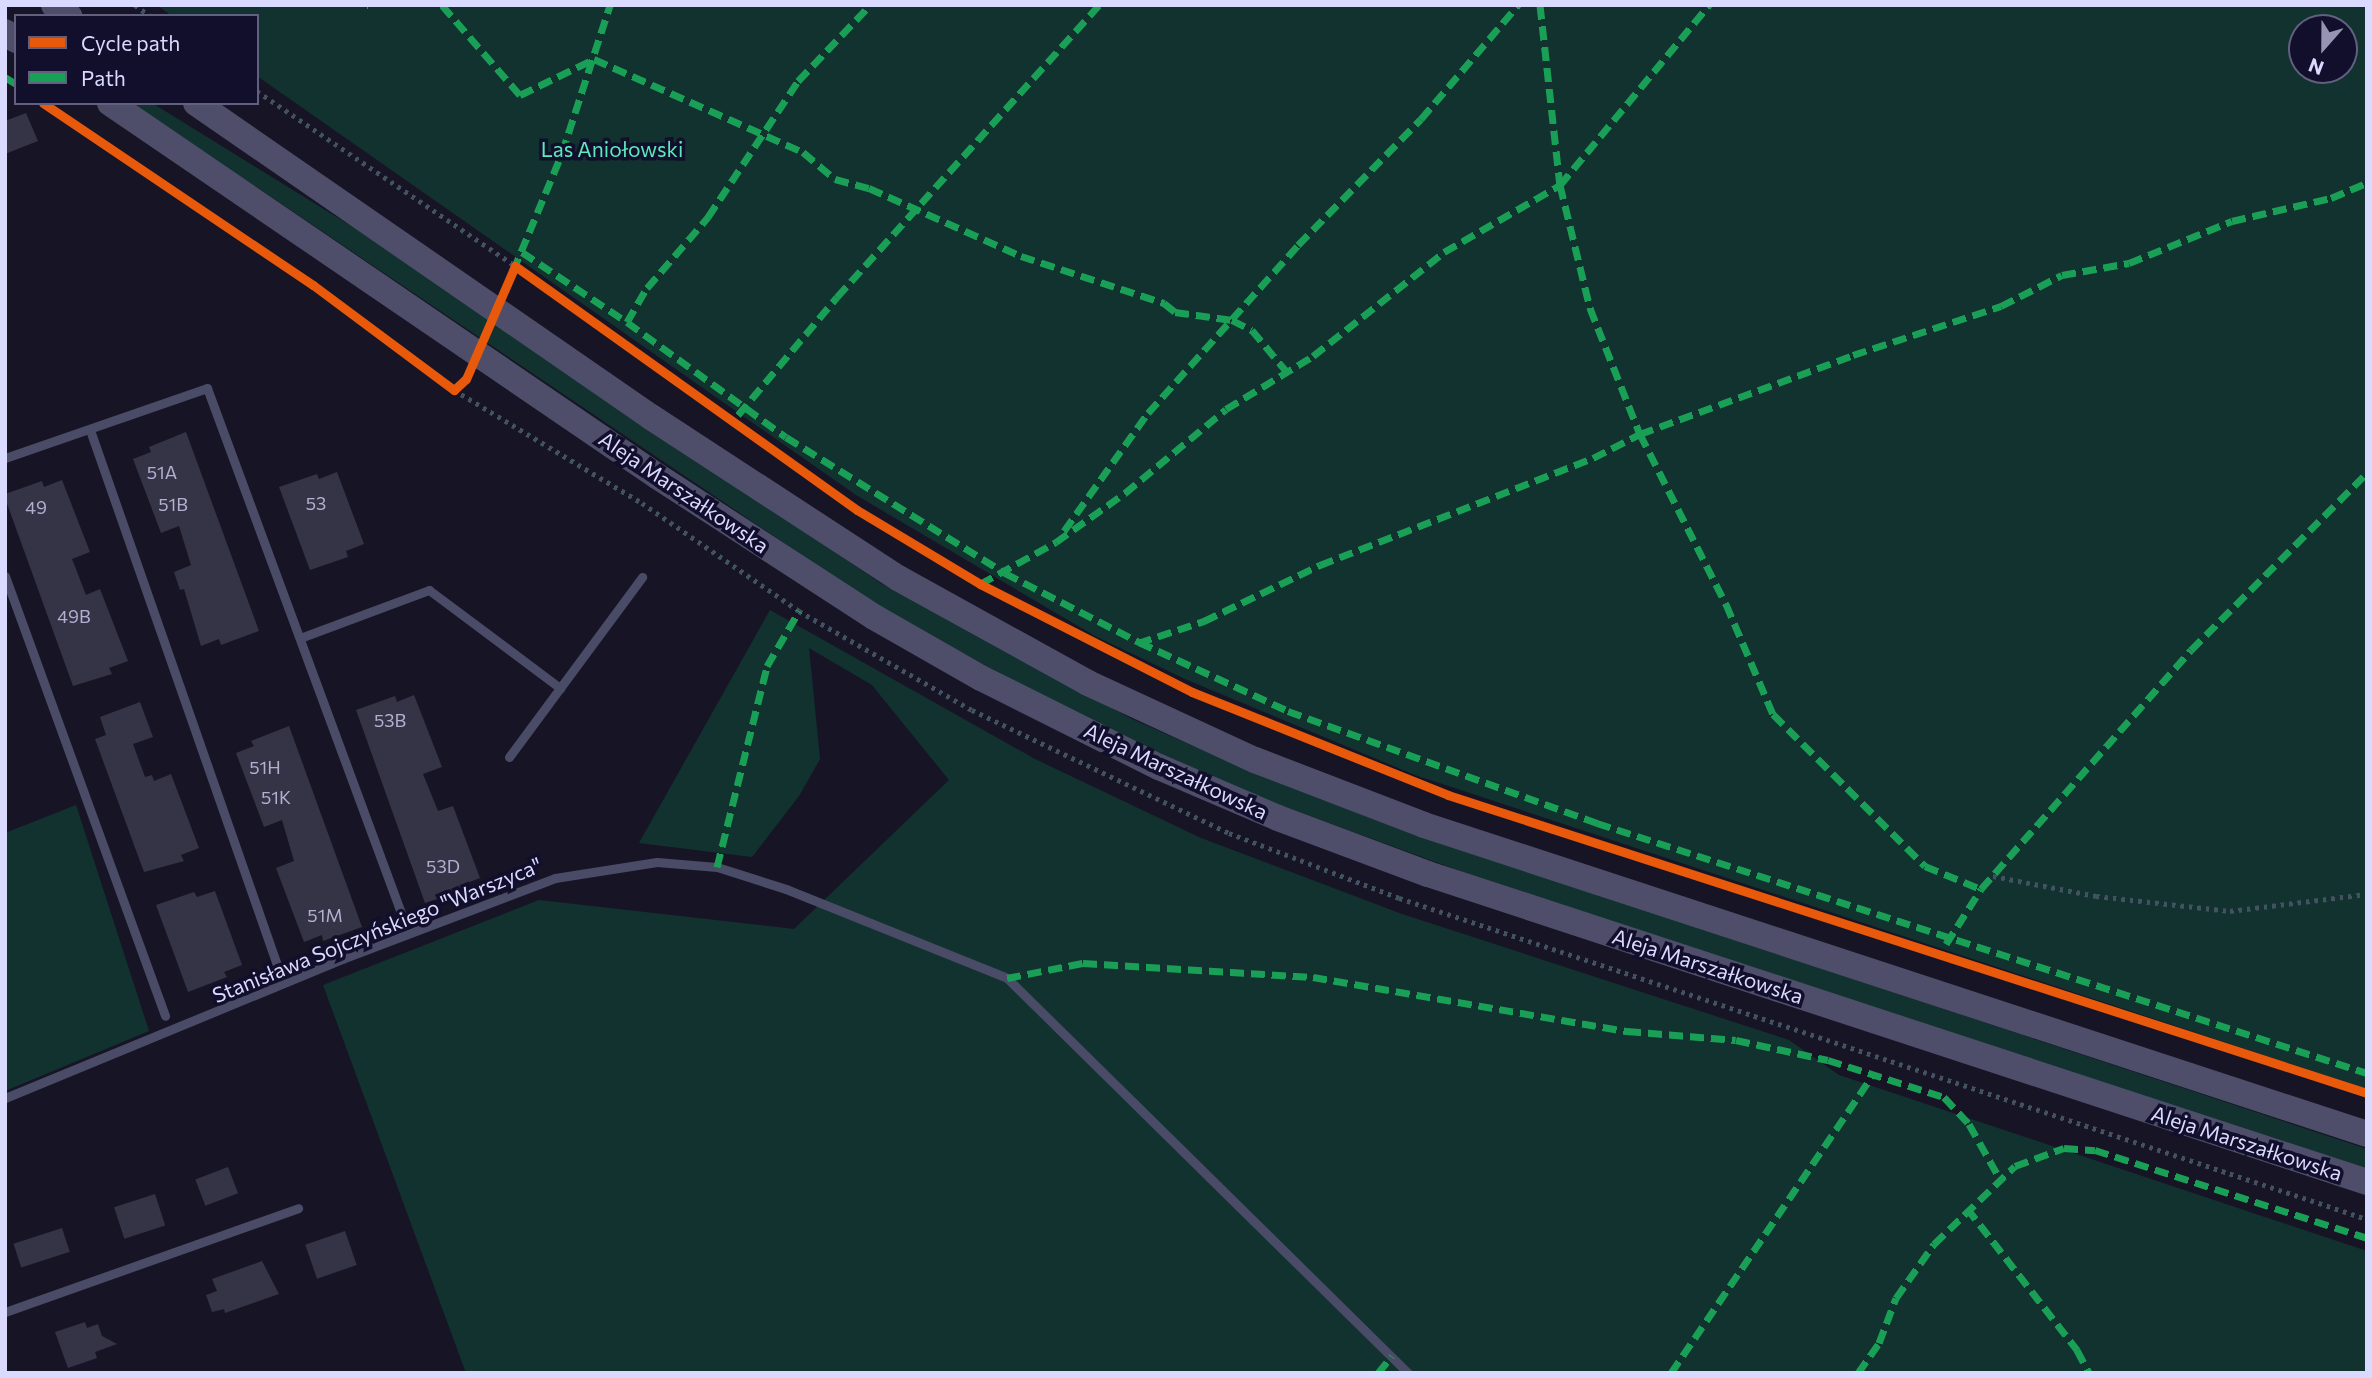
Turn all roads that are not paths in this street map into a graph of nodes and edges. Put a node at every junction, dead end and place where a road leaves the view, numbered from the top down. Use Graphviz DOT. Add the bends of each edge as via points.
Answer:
graph roads {
  1 [pos="113,105"];
  2 [pos="199,105"];
  3 [pos="90,430"];
  4 [pos="5,458"];
  5 [pos="5,576"];
  6 [pos="642,576"];
  7 [pos="300,638"];
  8 [pos="560,688"];
  9 [pos="509,757"];
  10 [pos="403,918"];
  11 [pos="277,965"];
  12 [pos="165,1016"];
  13 [pos="5,1098"];
  14 [pos="2367,1134"];
  15 [pos="2367,1182"];
  16 [pos="298,1208"];
  17 [pos="5,1312"];
  18 [pos="1408,1373"];
  1 -- 15 [label="main road, Aleja Marszałkowska" via="657,476 874,617 981,678 1159,767 1428,874"];
  2 -- 14 [label="main road, Aleja Marszałkowska" via="651,417 887,571 1088,683 1255,760 1424,825"];
  3 -- 4 [label="lane"];
  3 -- 7 [label="lane" via="207,388"];
  3 -- 11 [label="lane"];
  5 -- 12 [label="lane"];
  6 -- 8 [label="lane"];
  7 -- 8 [label="lane" via="429,590"];
  7 -- 10 [label="lane"];
  8 -- 9 [label="lane"];
  13 -- 18 [label="lane, Stanisława Sojczyńskiego \"Warszyca\"" via="342,959 555,878 657,862 717,867 1007,978"];
  16 -- 17 [label="lane"];
}
